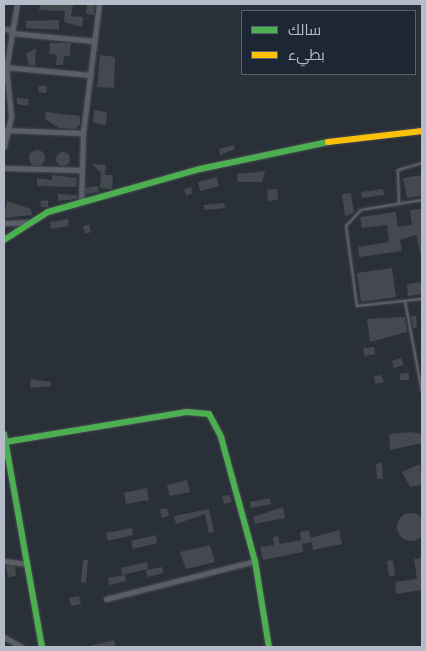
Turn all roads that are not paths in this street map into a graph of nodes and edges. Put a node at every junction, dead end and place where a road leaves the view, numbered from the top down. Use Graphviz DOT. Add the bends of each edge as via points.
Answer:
graph roads {
  1 [pos="17,4"];
  2 [pos="99,4"];
  3 [pos="4,29"];
  4 [pos="12,32"];
  5 [pos="95,41"];
  6 [pos="5,67"];
  7 [pos="91,75"];
  8 [pos="4,81"];
  9 [pos="4,130"];
  10 [pos="10,131"];
  11 [pos="422,131"];
  12 [pos="83,133"];
  13 [pos="4,147"];
  14 [pos="422,163"];
  15 [pos="4,168"];
  16 [pos="81,170"];
  17 [pos="422,200"];
  18 [pos="80,202"];
  19 [pos="398,203"];
  20 [pos="28,222"];
  21 [pos="4,223"];
  22 [pos="4,240"];
  23 [pos="422,299"];
  24 [pos="405,302"];
  25 [pos="421,374"];
  26 [pos="422,392"];
  27 [pos="4,434"];
  28 [pos="6,442"];
  29 [pos="4,561"];
  30 [pos="255,561"];
  31 [pos="27,564"];
  32 [pos="106,599"];
  33 [pos="4,637"];
  34 [pos="22,647"];
  35 [pos="42,647"];
  36 [pos="269,647"];
  1 -- 4 [label="street"];
  2 -- 5 [label="street"];
  3 -- 4 [label="street"];
  4 -- 5 [label="street"];
  4 -- 6 [label="street"];
  5 -- 7 [label="street"];
  6 -- 7 [label="street"];
  6 -- 8 [label="street"];
  6 -- 10 [label="street"];
  7 -- 12 [label="street"];
  9 -- 10 [label="street"];
  10 -- 12 [label="street"];
  10 -- 13 [label="street"];
  11 -- 18 [label="street" via="286,149"];
  12 -- 16 [label="street"];
  14 -- 19 [label="lane" via="398,170"];
  15 -- 16 [label="street"];
  16 -- 18 [label="street"];
  17 -- 19 [label="lane"];
  18 -- 20 [label="street"];
  19 -- 24 [label="lane" via="361,210 346,226 354,303 362,307"];
  20 -- 21 [label="street"];
  20 -- 22 [label="street"];
  23 -- 24 [label="lane"];
  24 -- 25 [label="lane"];
  25 -- 26 [label="lane"];
  27 -- 28 [label="street"];
  28 -- 30 [label="street" via="187,412 209,414 221,437"];
  28 -- 31 [label="street"];
  29 -- 31 [label="street"];
  30 -- 32 [label="street"];
  30 -- 36 [label="street"];
  31 -- 35 [label="street"];
  33 -- 34 [label="street"];
}
